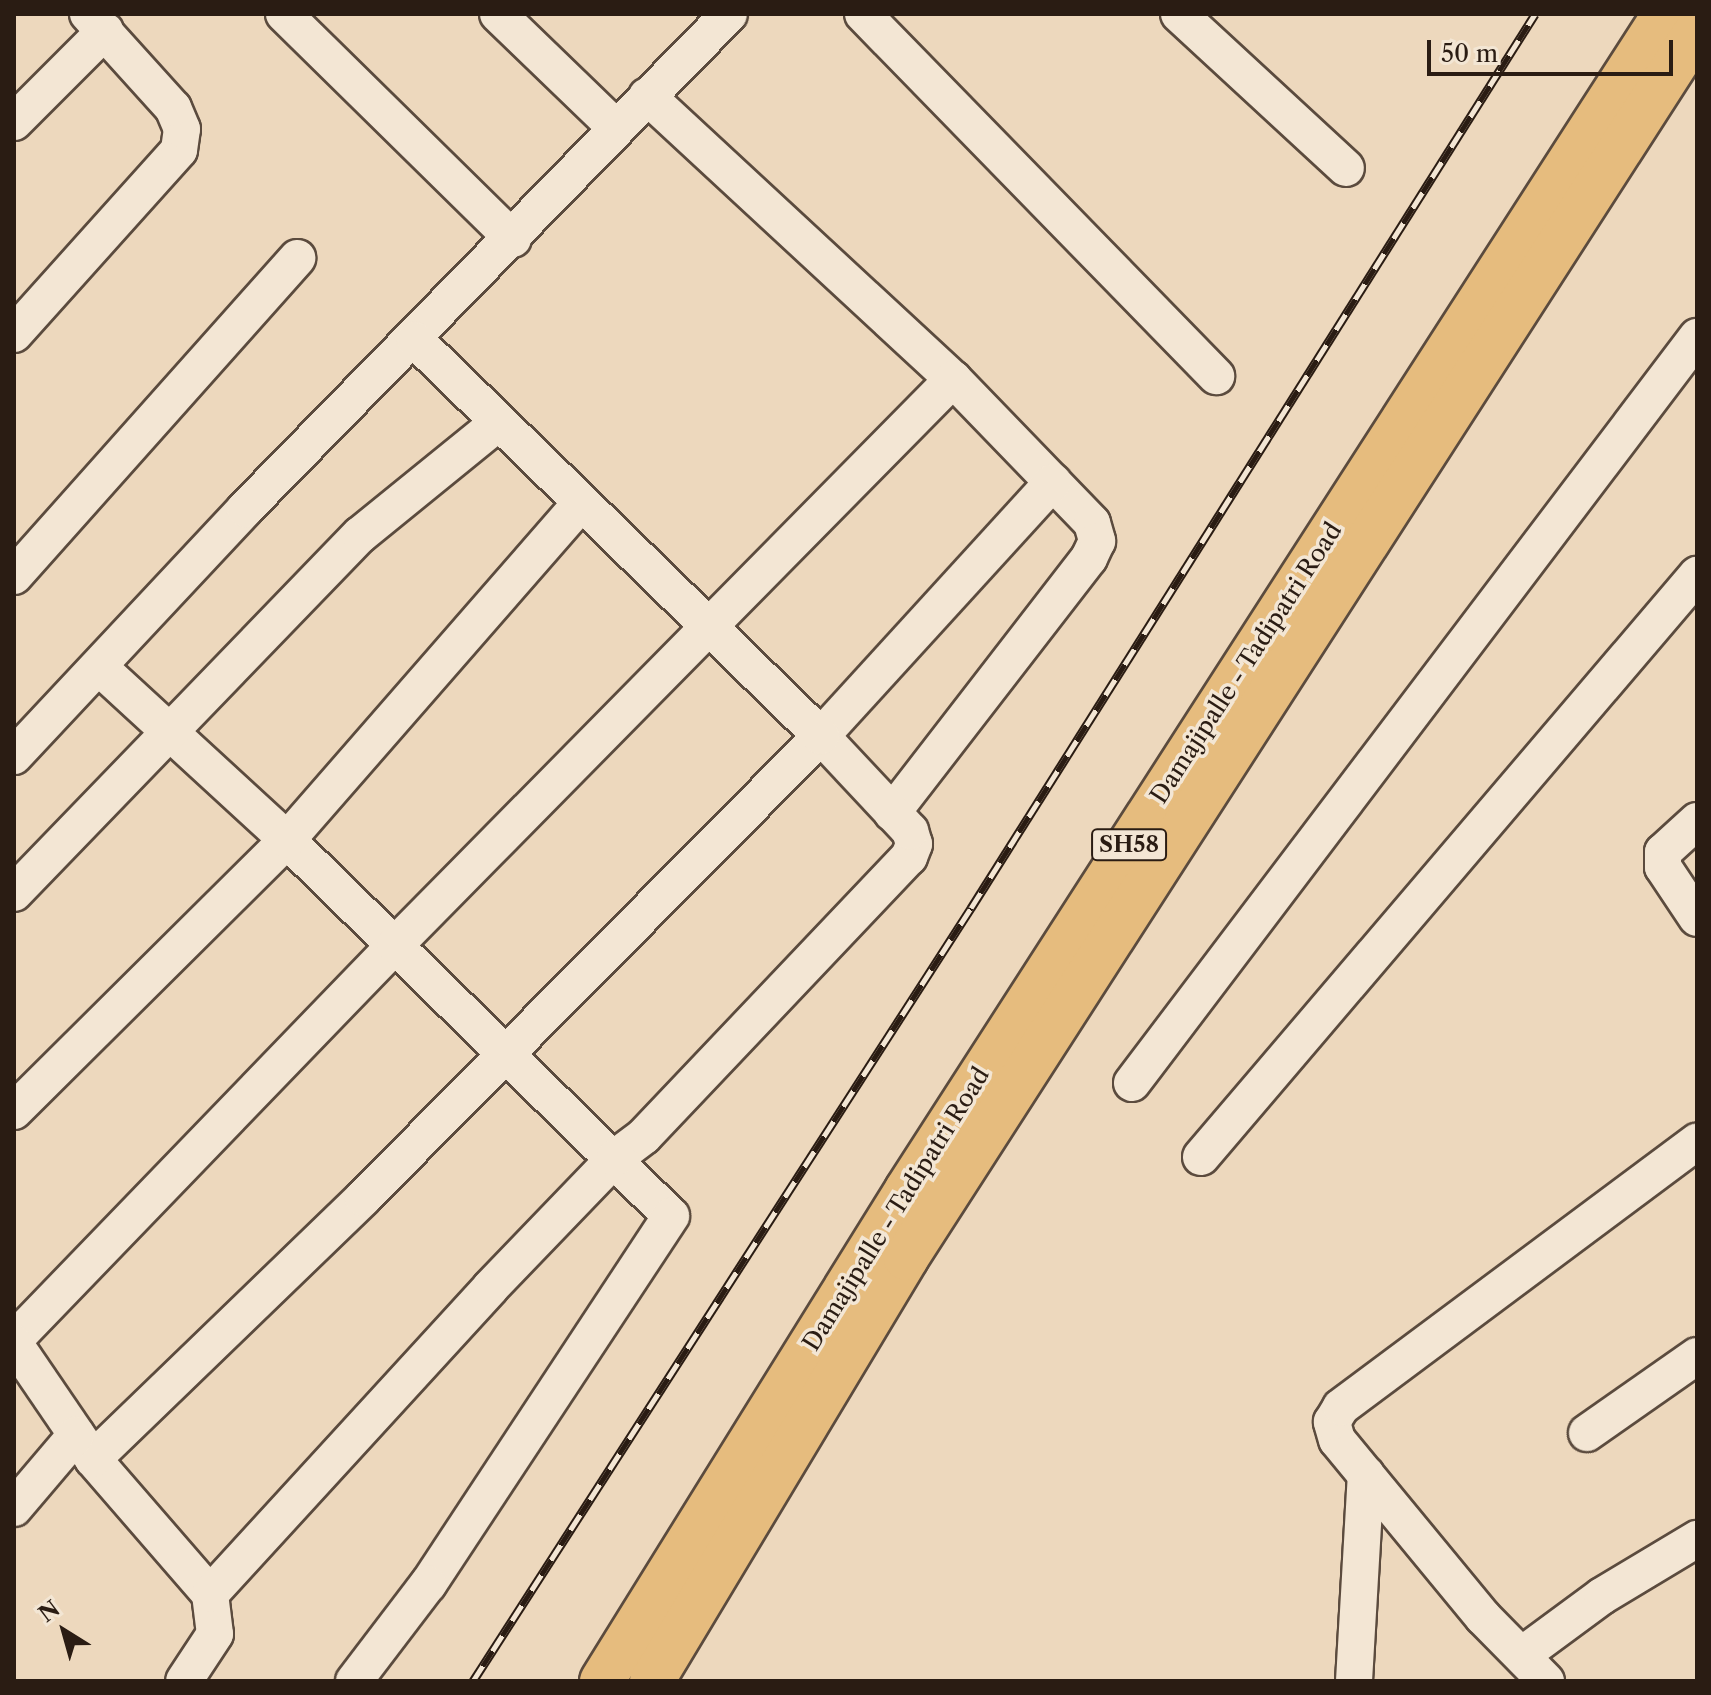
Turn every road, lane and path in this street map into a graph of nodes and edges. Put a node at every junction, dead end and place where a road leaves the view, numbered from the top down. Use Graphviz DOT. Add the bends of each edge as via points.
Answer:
graph roads {
  1 [pos="284,14"];
  2 [pos="498,14"];
  3 [pos="729,14"];
  4 [pos="863,14"];
  5 [pos="1179,14"];
  6 [pos="1665,14"];
  7 [pos="97,23"];
  8 [pos="1697,30"];
  9 [pos="647,96"];
  10 [pos="14,122"];
  11 [pos="616,128"];
  12 [pos="1346,168"];
  13 [pos="513,239"];
  14 [pos="297,258"];
  15 [pos="14,334"];
  16 [pos="1697,337"];
  17 [pos="415,340"];
  18 [pos="1216,376"];
  19 [pos="953,379"];
  20 [pos="499,422"];
  21 [pos="1053,482"];
  22 [pos="581,503"];
  23 [pos="1697,575"];
  24 [pos="14,576"];
  25 [pos="708,626"];
  26 [pos="99,667"];
  27 [pos="173,732"];
  28 [pos="821,736"];
  29 [pos="14,756"];
  30 [pos="892,813"];
  31 [pos="1697,821"];
  32 [pos="287,840"];
  33 [pos="14,893"];
  34 [pos="1697,918"];
  35 [pos="395,945"];
  36 [pos="507,1053"];
  37 [pos="1132,1083"];
  38 [pos="14,1111"];
  39 [pos="1697,1142"];
  40 [pos="1201,1157"];
  41 [pos="615,1158"];
  42 [pos="14,1342"];
  43 [pos="1697,1356"];
  44 [pos="1587,1433"];
  45 [pos="85,1447"];
  46 [pos="1366,1474"];
  47 [pos="14,1508"];
  48 [pos="1697,1539"];
  49 [pos="210,1594"];
  50 [pos="1522,1655"];
  51 [pos="205,1672"];
  52 [pos="354,1681"];
  53 [pos="602,1681"];
  54 [pos="652,1681"];
  55 [pos="1354,1681"];
  56 [pos="1546,1681"];
  1 -- 13 [label="street"];
  2 -- 11 [label="street"];
  3 -- 9 [label="street"];
  4 -- 18 [label="street"];
  5 -- 12 [label="street"];
  6 -- 53 [label="main road, Damajipalle - Tadipatri Road / SH58" via="907,1190"];
  7 -- 10 [label="street"];
  7 -- 15 [label="street" via="173,108 182,129 179,150"];
  8 -- 54 [label="main road, Damajipalle - Tadipatri Road / SH58" via="906,1258"];
  9 -- 11 [label="street"];
  9 -- 19 [label="street"];
  11 -- 13 [label="street"];
  13 -- 17 [label="street"];
  14 -- 24 [label="street"];
  16 -- 37 [label="street"];
  17 -- 20 [label="street"];
  17 -- 26 [label="street" via="245,509"];
  19 -- 21 [label="street"];
  19 -- 25 [label="street"];
  20 -- 22 [label="street"];
  20 -- 27 [label="street" via="386,510"];
  21 -- 28 [label="street"];
  21 -- 30 [label="street" via="1092,523 1097,541 1089,558"];
  22 -- 25 [label="street"];
  22 -- 32 [label="street"];
  23 -- 40 [label="street"];
  25 -- 28 [label="street"];
  25 -- 35 [label="street"];
  26 -- 27 [label="street"];
  26 -- 29 [label="street"];
  27 -- 32 [label="street"];
  27 -- 33 [label="street"];
  28 -- 30 [label="street"];
  28 -- 36 [label="street"];
  30 -- 41 [label="street" via="910,831 914,844 909,857 644,1136"];
  31 -- 34 [label="street" via="1663,852 1663,867"];
  32 -- 35 [label="street"];
  32 -- 38 [label="street"];
  35 -- 36 [label="street"];
  35 -- 42 [label="street"];
  36 -- 41 [label="street"];
  36 -- 45 [label="street"];
  39 -- 46 [label="street" via="1341,1407 1332,1422 1337,1440"];
  41 -- 49 [label="street"];
  41 -- 52 [label="street" via="665,1206 671,1216 666,1230 428,1584"];
  42 -- 45 [label="street"];
  43 -- 44 [label="street"];
  45 -- 47 [label="street"];
  45 -- 49 [label="street"];
  46 -- 50 [label="street" via="1483,1617"];
  46 -- 55 [label="street"];
  48 -- 50 [label="street" via="1602,1596"];
  49 -- 51 [label="street" via="216,1614"];
  50 -- 56 [label="street"];
}
